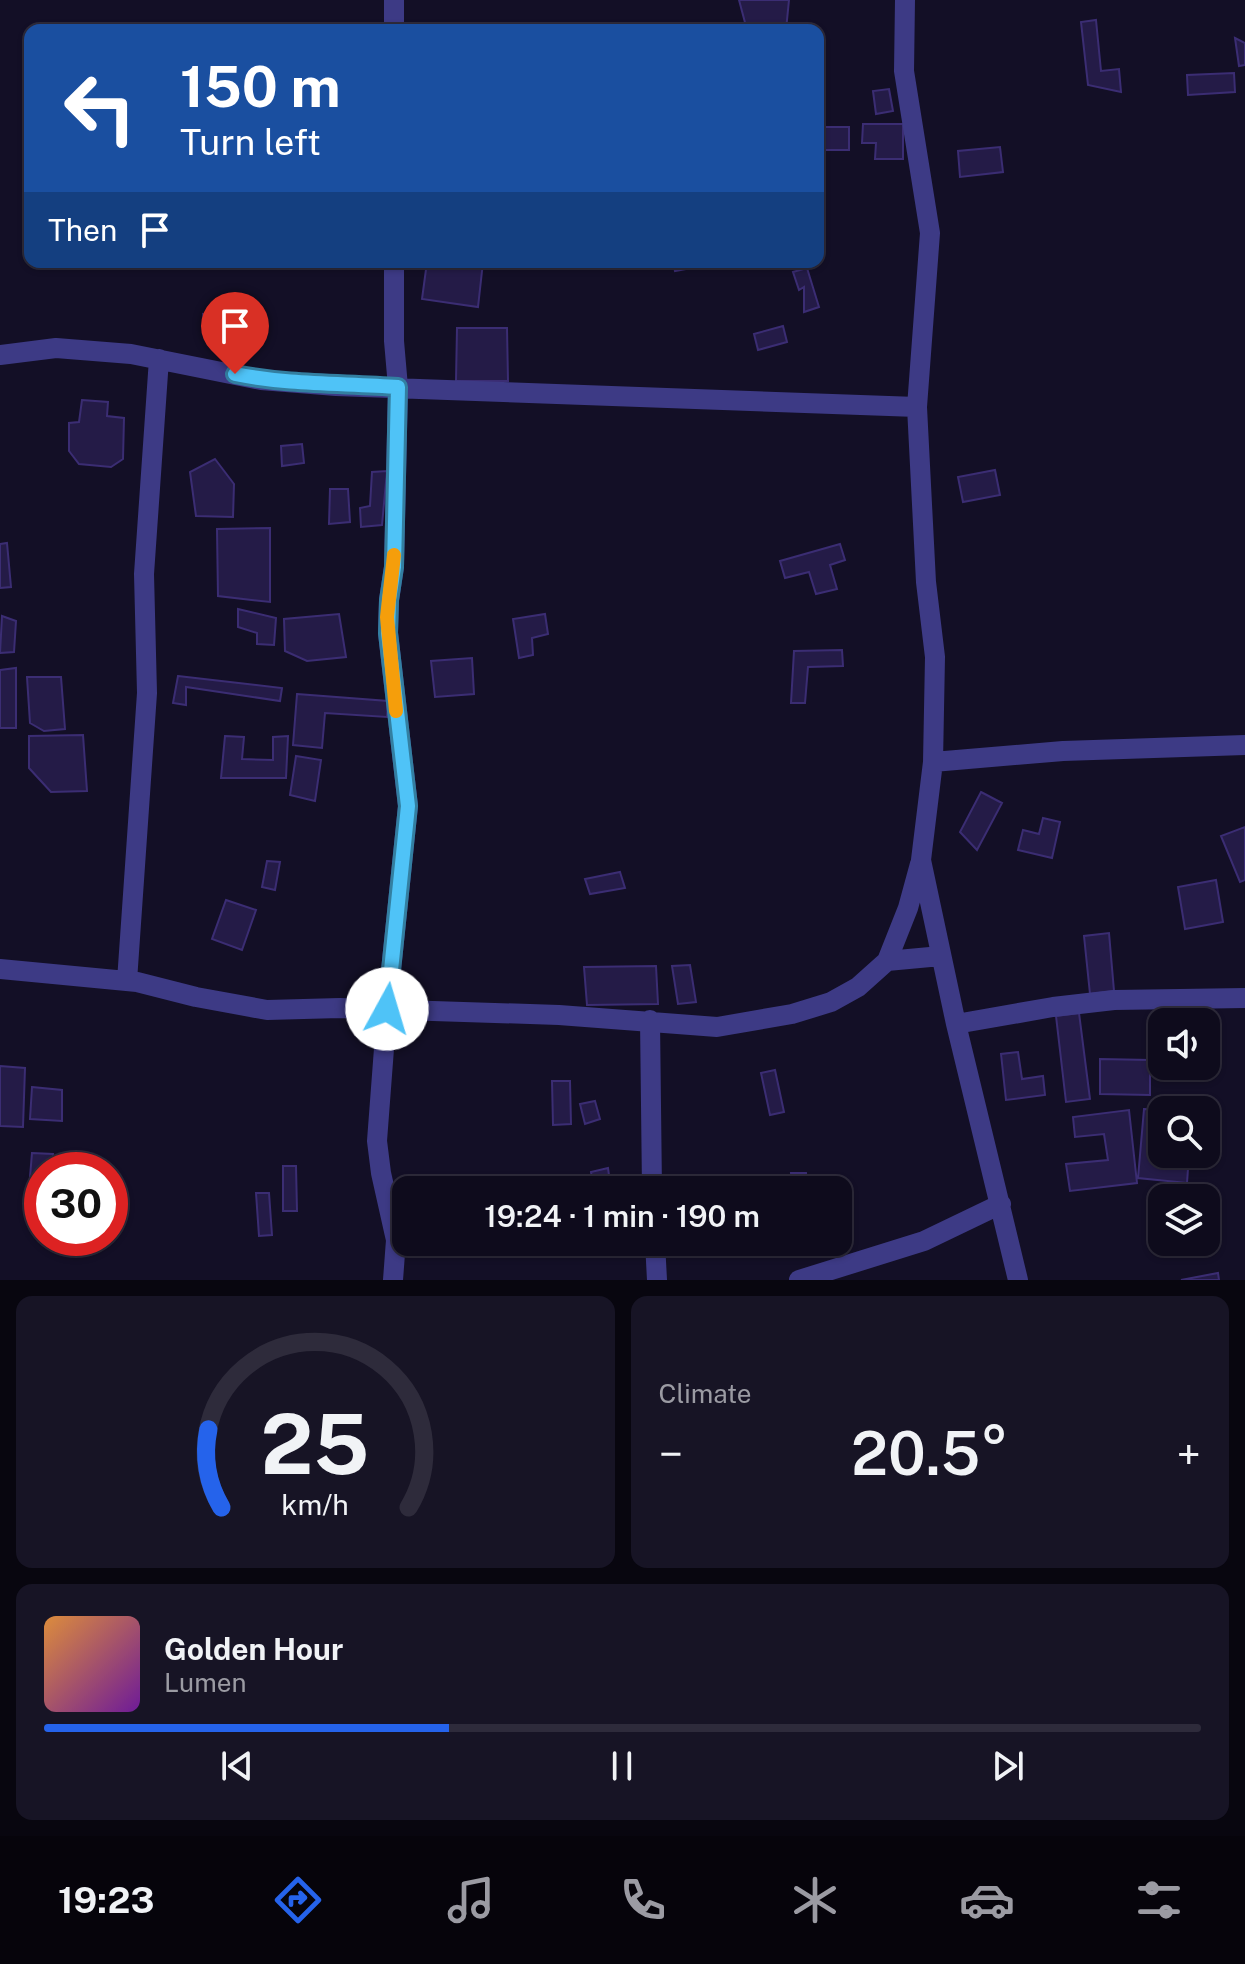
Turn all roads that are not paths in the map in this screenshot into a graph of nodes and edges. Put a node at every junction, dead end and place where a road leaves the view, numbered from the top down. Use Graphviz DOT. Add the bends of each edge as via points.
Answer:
graph roads {
  1 [pos="394,0"];
  2 [pos="905,0"];
  3 [pos="394,24"];
  4 [pos="394,268"];
  5 [pos="0,355"];
  6 [pos="159,359"];
  7 [pos="398,387"];
  8 [pos="917,407"];
  9 [pos="1245,745"];
  10 [pos="933,762"];
  11 [pos="921,860"];
  12 [pos="941,956"];
  13 [pos="887,961"];
  14 [pos="0,969"];
  15 [pos="127,981"];
  16 [pos="1245,998"];
  17 [pos="387,1009"];
  18 [pos="650,1020"];
  19 [pos="956,1024"];
  20 [pos="652,1176"];
  21 [pos="1001,1204"];
  22 [pos="656,1256"];
  23 [pos="393,1280"];
  24 [pos="657,1280"];
  25 [pos="799,1280"];
  26 [pos="1018,1280"];
  1 -- 3 [label="street"];
  2 -- 8 [label="street" via="904,71 930,233"];
  4 -- 7 [label="street"];
  5 -- 6 [label="street" via="56,348"];
  6 -- 7 [label="street" via="261,380"];
  6 -- 15 [label="street" via="144,574 147,693"];
  7 -- 8 [label="street"];
  7 -- 17 [label="street" via="388,633 408,806"];
  8 -- 10 [label="street" via="935,657"];
  9 -- 10 [label="street"];
  10 -- 11 [label="street"];
  11 -- 12 [label="street"];
  11 -- 13 [label="street"];
  12 -- 13 [label="street"];
  12 -- 19 [label="street"];
  13 -- 18 [label="street" via="858,987 792,1014 717,1027"];
  14 -- 15 [label="street"];
  15 -- 17 [label="street" via="267,1010"];
  16 -- 19 [label="street" via="1114,1000"];
  17 -- 18 [label="street"];
  17 -- 23 [label="street" via="377,1141 396,1240"];
  18 -- 20 [label="street"];
  19 -- 21 [label="street"];
  21 -- 25 [label="street" via="924,1241"];
  21 -- 26 [label="street"];
  22 -- 24 [label="street"];
}
